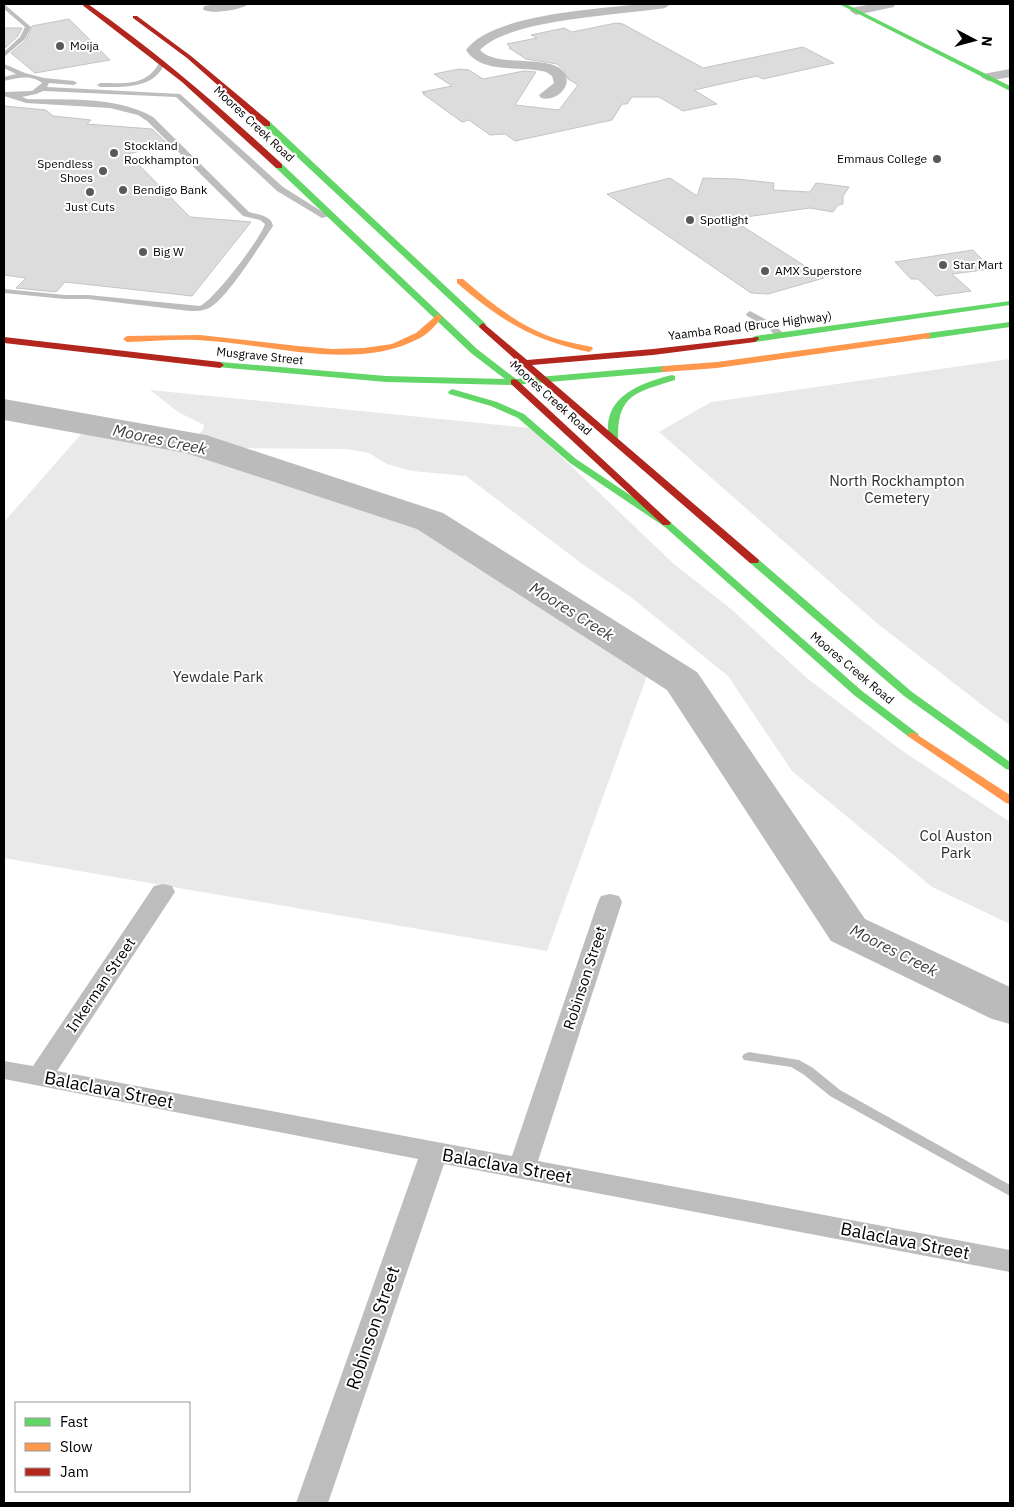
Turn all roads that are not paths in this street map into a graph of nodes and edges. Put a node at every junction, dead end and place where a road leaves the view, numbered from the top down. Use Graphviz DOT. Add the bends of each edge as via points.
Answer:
graph roads {
  1 [pos="84,4"];
  2 [pos="242,4"];
  3 [pos="665,4"];
  4 [pos="842,4"];
  5 [pos="889,4"];
  6 [pos="4,6"];
  7 [pos="209,9"];
  8 [pos="856,11"];
  9 [pos="127,12"];
  10 [pos="4,56"];
  11 [pos="162,62"];
  12 [pos="4,67"];
  13 [pos="1010,73"];
  14 [pos="29,76"];
  15 [pos="988,78"];
  16 [pos="4,79"];
  17 [pos="44,80"];
  18 [pos="42,88"];
  19 [pos="1010,89"];
  20 [pos="31,93"];
  21 [pos="145,93"];
  22 [pos="8,94"];
  23 [pos="546,95"];
  24 [pos="54,102"];
  25 [pos="127,108"];
  26 [pos="289,144"];
  27 [pos="384,216"];
  28 [pos="338,223"];
  29 [pos="450,272"];
  30 [pos="4,292"];
  31 [pos="1010,303"];
  32 [pos="750,314"];
  33 [pos="438,317"];
  34 [pos="1010,324"];
  35 [pos="781,336"];
  36 [pos="4,340"];
  37 [pos="653,352"];
  38 [pos="365,362"];
  39 [pos="523,363"];
  40 [pos="473,365"];
  41 [pos="491,365"];
  42 [pos="717,365"];
  43 [pos="397,381"];
  44 [pos="545,381"];
  45 [pos="514,382"];
  46 [pos="613,439"];
  47 [pos="668,525"];
  48 [pos="1010,767"];
  49 [pos="1010,800"];
  50 [pos="163,892"];
  51 [pos="610,902"];
  52 [pos="749,1057"];
  53 [pos="4,1070"];
  54 [pos="39,1077"];
  55 [pos="434,1152"];
  56 [pos="522,1168"];
  57 [pos="1010,1192"];
  58 [pos="1010,1261"];
  59 [pos="312,1503"];
  1 -- 11 [label="main road, Moores Creek Road"];
  2 -- 7 [label="street"];
  3 -- 23 [label="street" via="543,19 489,37 473,50 489,61 550,68 558,73 562,83"];
  4 -- 8 [label="main road"];
  5 -- 8 [label="street"];
  6 -- 10 [label="lane" via="28,27"];
  8 -- 15 [label="main road"];
  9 -- 26 [label="main road, Moores Creek Road" via="189,57"];
  11 -- 17 [label="lane" via="158,74 139,82 102,85"];
  11 -- 28 [label="main road, Moores Creek Road" via="219,109"];
  12 -- 14 [label="lane"];
  12 -- 16 [label="lane"];
  13 -- 15 [label="street"];
  14 -- 16 [label="lane"];
  14 -- 17 [label="lane"];
  15 -- 19 [label="main road"];
  17 -- 18 [label="lane"];
  18 -- 20 [label="lane"];
  18 -- 21 [label="lane"];
  20 -- 22 [label="lane"];
  20 -- 24 [label="lane"];
  21 -- 25 [label="lane"];
  21 -- 28 [label="lane" via="178,95 280,189"];
  22 -- 24 [label="lane" via="26,100"];
  24 -- 25 [label="lane"];
  25 -- 30 [label="lane" via="145,114 246,214 267,220 269,226 213,302 199,308"];
  26 -- 27 [label="main road"];
  26 -- 39 [label="main road, Moores Creek Road"];
  28 -- 33 [label="main road, Moores Creek Road"];
  29 -- 37 [label="main road" via="517,326 532,334 603,351"];
  31 -- 35 [label="main road, Yaamba Road (Bruce Highway)"];
  32 -- 35 [label="lane"];
  33 -- 38 [label="main road, Musgrave Street" via="425,333 399,345 370,351 338,352 210,338 123,338"];
  33 -- 41 [label="main road, Moores Creek Road"];
  34 -- 42 [label="main road"];
  35 -- 37 [label="main road, Yaamba Road (Bruce Highway)"];
  36 -- 43 [label="main road, Musgrave Street" via="277,371"];
  37 -- 39 [label="main road, Yaamba Road (Bruce Highway)"];
  39 -- 41 [label="main road, Yaamba Road (Bruce Highway)"];
  39 -- 44 [label="main road, Moores Creek Road"];
  40 -- 41 [label="main road"];
  41 -- 45 [label="main road, Moores Creek Road"];
  42 -- 44 [label="main road"];
  42 -- 46 [label="main road" via="668,379 626,397 615,413"];
  43 -- 45 [label="main road, Musgrave Street"];
  43 -- 47 [label="main road" via="476,398 520,416 573,460"];
  44 -- 45 [label="main road"];
  44 -- 46 [label="main road, Moores Creek Road"];
  45 -- 47 [label="main road, Moores Creek Road"];
  46 -- 48 [label="main road, Moores Creek Road" via="908,694"];
  47 -- 49 [label="main road, Moores Creek Road" via="858,692 916,737"];
  50 -- 54 [label="street, Inkerman Street"];
  51 -- 56 [label="street, Robinson Street"];
  52 -- 57 [label="lane" via="794,1063 835,1093"];
  53 -- 54 [label="street, Balaclava Street"];
  54 -- 55 [label="street, Balaclava Street"];
  55 -- 56 [label="street, Balaclava Street"];
  55 -- 59 [label="street, Robinson Street"];
  56 -- 58 [label="street, Balaclava Street"];
}
